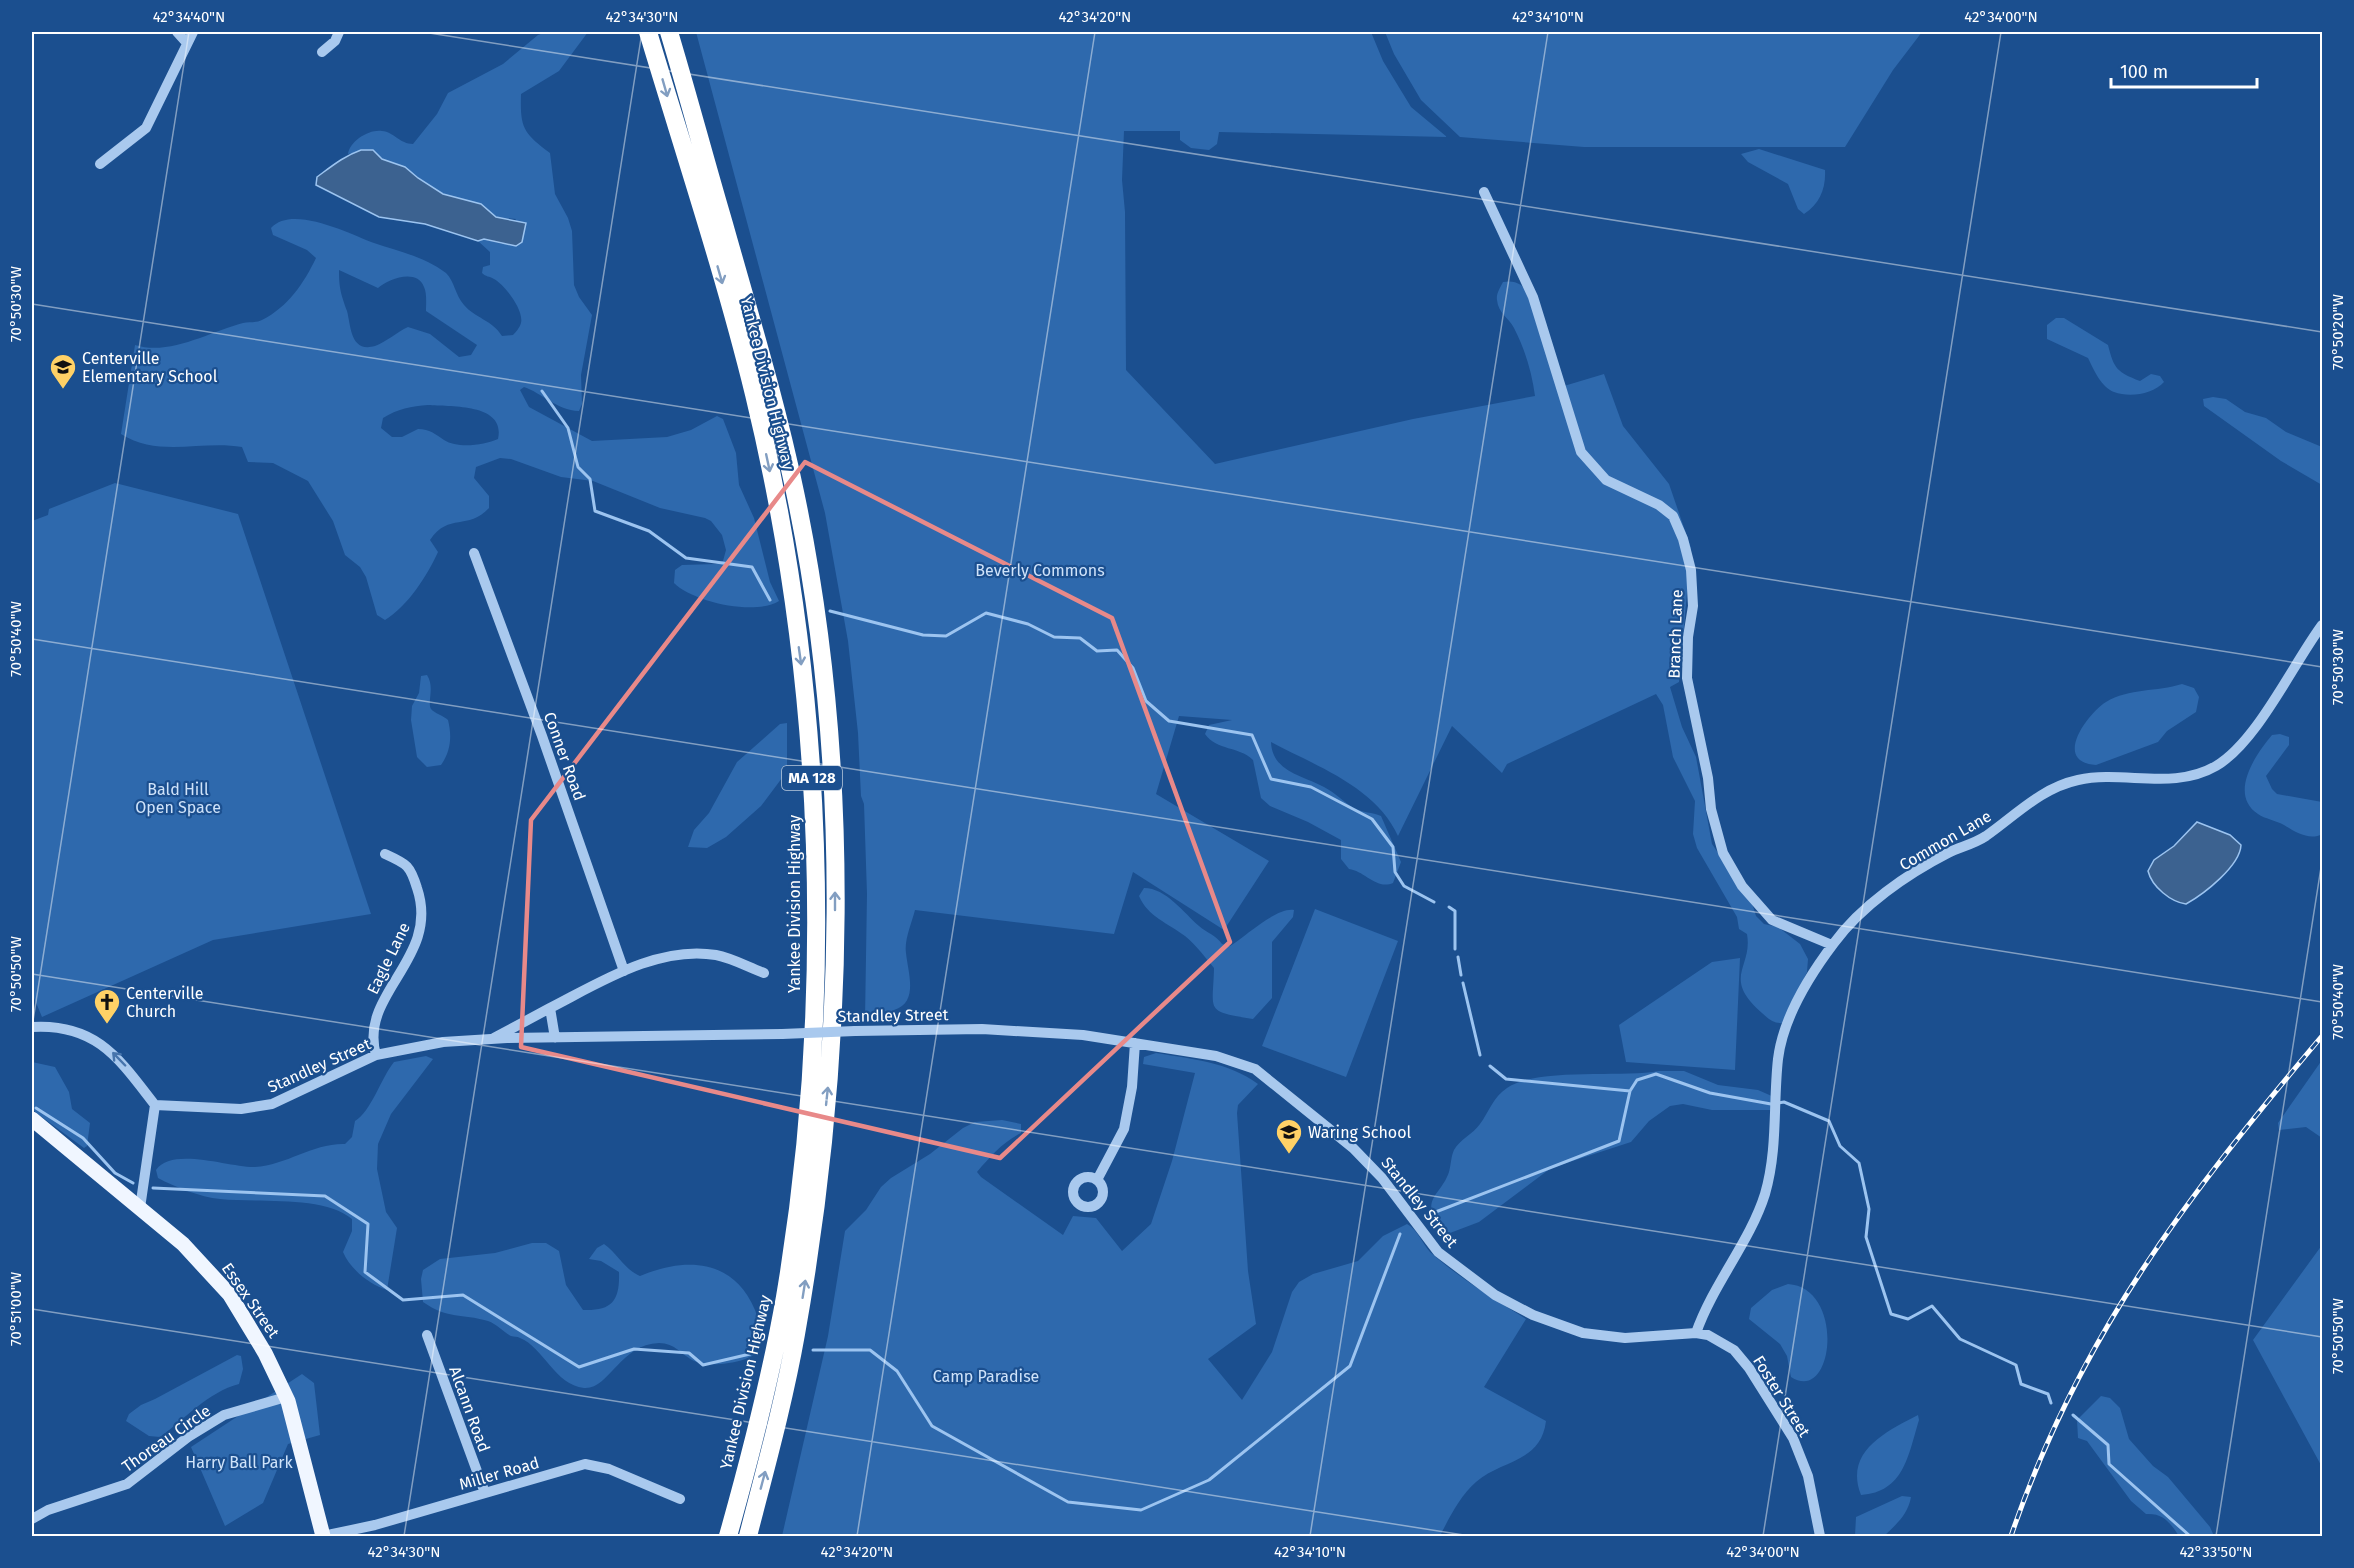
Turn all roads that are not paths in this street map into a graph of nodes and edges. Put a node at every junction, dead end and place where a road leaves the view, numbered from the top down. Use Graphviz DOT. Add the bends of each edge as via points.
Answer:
graph roads {
  1 [pos="177,32"];
  2 [pos="193,32"];
  3 [pos="339,32"];
  4 [pos="648,32"];
  5 [pos="669,32"];
  6 [pos="186,42"];
  7 [pos="322,52"];
  8 [pos="100,164"];
  9 [pos="1484,192"];
  10 [pos="474,553"];
  11 [pos="2322,625"];
  12 [pos="385,854"];
  13 [pos="1832,945"];
  14 [pos="624,971"];
  15 [pos="764,973"];
  16 [pos="550,1008"];
  17 [pos="32,1027"];
  18 [pos="555,1038"];
  19 [pos="492,1039"];
  20 [pos="1135,1043"];
  21 [pos="376,1055"];
  22 [pos="155,1105"];
  23 [pos="32,1119"];
  24 [pos="1098,1180"];
  25 [pos="140,1208"];
  26 [pos="1696,1333"];
  27 [pos="427,1335"];
  28 [pos="286,1397"];
  29 [pos="485,1493"];
  30 [pos="680,1499"];
  31 [pos="34,1514"];
  32 [pos="323,1536"];
  33 [pos="728,1536"];
  34 [pos="748,1536"];
  35 [pos="1820,1536"];
  1 -- 6 [label="street"];
  2 -- 6 [label="street"];
  3 -- 7 [label="street"];
  4 -- 33 [label="highway, Yankee Division Highway / MA 128, one-way" via="754,394 799,647 812,789 816,899 813,1065 800,1185 777,1340"];
  34 -- 5 [label="highway, Yankee Division Highway / MA 128, one-way" via="786,1383 815,1214 830,1070 835,935 833,812 816,624 795,492 754,326"];
  6 -- 8 [label="street" via="146,128"];
  9 -- 13 [label="street, Branch Lane" via="1541,317 1581,452 1606,480 1673,516 1683,539 1691,570 1693,606 1687,678 1723,853 1742,886 1772,920"];
  10 -- 14 [label="street, Conner Road"];
  11 -- 13 [label="street, Common Lane" via="2249,735 2218,765 2184,778 2097,777 2061,784 2027,803 1982,838 1949,852 1902,882 1851,922"];
  12 -- 21 [label="street, Eagle Lane" via="412,869 423,911 417,941 373,1025"];
  13 -- 26 [label="street, Common Lane" via="1806,984 1786,1029 1778,1061 1773,1155 1765,1195 1704,1310"];
  14 -- 15 [label="street" via="655,960 697,953 729,959"];
  14 -- 16 [label="street"];
  16 -- 18 [label="street"];
  16 -- 19 [label="street"];
  22 -- 17 [label="street, one-way" via="114,1053 99,1043 64,1029"];
  18 -- 19 [label="street, Standley Street"];
  18 -- 20 [label="street, Standley Street, bridge" via="982,1029 1083,1035"];
  19 -- 21 [label="street, Standley Street" via="443,1042"];
  20 -- 24 [label="street" via="1124,1129"];
  20 -- 26 [label="street, Standley Street" via="1216,1056 1255,1069 1368,1163 1438,1252 1473,1281 1533,1316 1604,1337"];
  21 -- 22 [label="street, Standley Street" via="272,1104 241,1109"];
  22 -- 25 [label="street"];
  23 -- 25 [label="main road, Essex Street"];
  25 -- 28 [label="main road, Essex Street" via="198,1258 230,1295"];
  26 -- 35 [label="street, Foster Street" via="1708,1335 1734,1350 1793,1437 1809,1476"];
  27 -- 29 [label="street, Alcann Road"];
  28 -- 31 [label="street, Thoreau Circle" via="224,1415 127,1484"];
  28 -- 32 [label="main road, Essex Street"];
  29 -- 30 [label="street, Miller Road" via="585,1464 609,1469"];
  29 -- 32 [label="street, Miller Road"];
}
